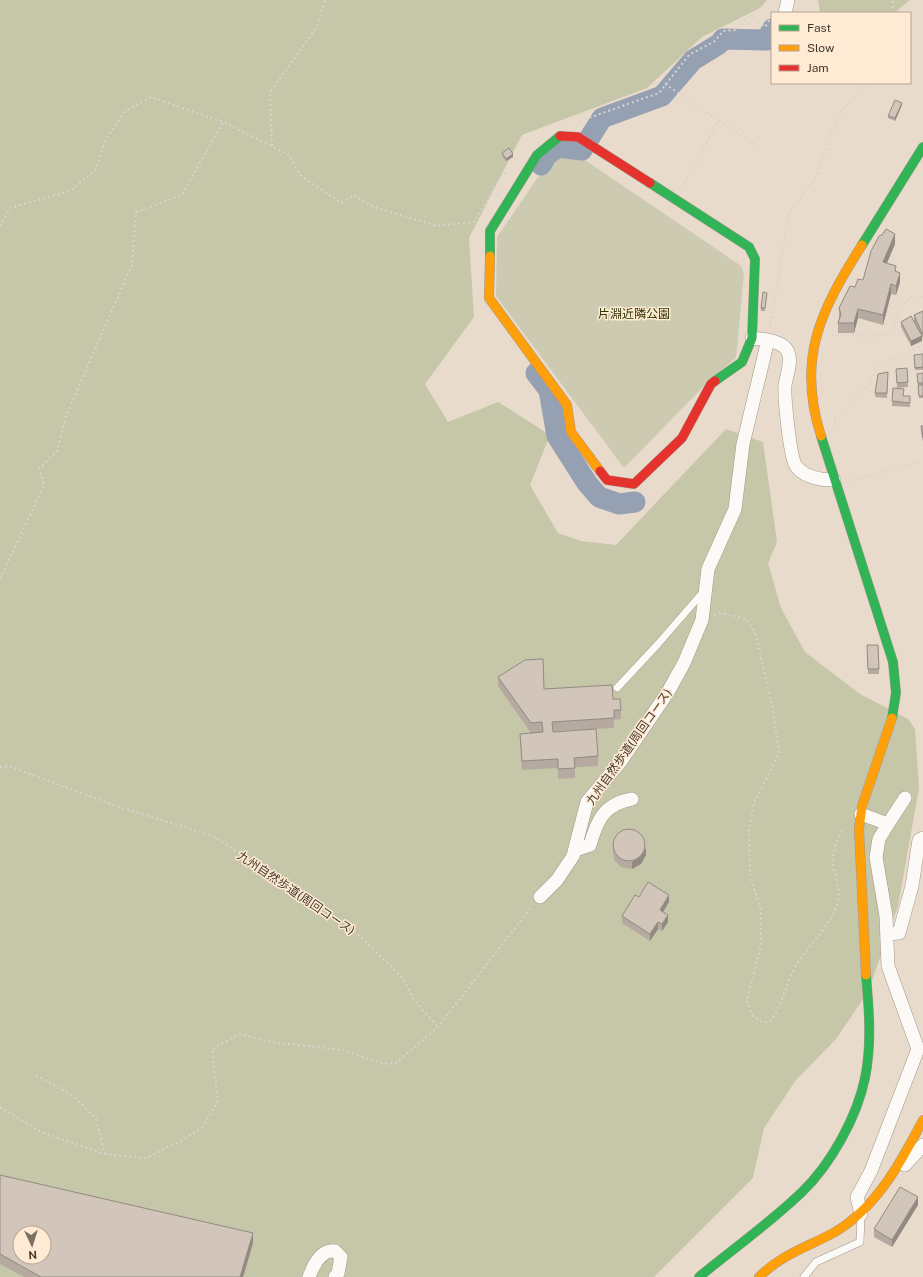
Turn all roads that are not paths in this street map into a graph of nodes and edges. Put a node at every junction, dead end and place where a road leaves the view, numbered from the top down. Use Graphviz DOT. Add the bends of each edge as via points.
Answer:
graph roads {
  1 [pos="788,0"];
  2 [pos="785,12"];
  3 [pos="923,147"];
  4 [pos="752,338"];
  5 [pos="768,340"];
  6 [pos="834,480"];
  7 [pos="706,588"];
  8 [pos="617,688"];
  9 [pos="905,798"];
  10 [pos="632,799"];
  11 [pos="861,814"];
  12 [pos="888,824"];
  13 [pos="923,838"];
  14 [pos="575,850"];
  15 [pos="540,897"];
  16 [pos="887,934"];
  17 [pos="923,1120"];
  18 [pos="923,1145"];
  19 [pos="878,1195"];
  20 [pos="861,1214"];
  21 [pos="309,1277"];
  22 [pos="335,1277"];
  23 [pos="700,1277"];
  24 [pos="759,1277"];
  25 [pos="804,1277"];
  1 -- 2 [label="street"];
  3 -- 6 [label="street" via="831,294 818,327 811,375 814,409"];
  4 -- 4 [label="street" via="755,259 749,247 578,137 560,136 537,154 490,231 489,298 567,405 571,432 607,480 634,484 682,438 711,384 742,362"];
  4 -- 5 [label="street"];
  5 -- 6 [label="street" via="783,345 788,352 786,405 794,464 811,477"];
  5 -- 7 [label="street, 九州自然歩道(周回コース)" via="743,444 735,509 708,569"];
  6 -- 11 [label="street" via="893,662 896,693 892,721"];
  7 -- 8 [label="lane"];
  7 -- 14 [label="street, 九州自然歩道(周回コース)" via="702,620 684,663 668,692 621,761 587,802"];
  9 -- 12 [label="street"];
  10 -- 14 [label="street" via="619,801 603,813 590,845"];
  11 -- 12 [label="street"];
  11 -- 23 [label="street" via="859,829 862,908 870,1032 865,1078 855,1112 840,1141 803,1191"];
  12 -- 16 [label="street" via="879,839 876,857"];
  13 -- 16 [label="street" via="919,840 912,886 898,933"];
  14 -- 15 [label="street, 九州自然歩道(周回コース)" via="557,880"];
  16 -- 20 [label="street" via="888,966 918,1049 871,1171 857,1197"];
  17 -- 19 [label="street"];
  18 -- 19 [label="street"];
  19 -- 20 [label="street"];
  20 -- 24 [label="street" via="838,1230 806,1245 764,1271"];
  20 -- 25 [label="lane" via="860,1242 816,1262"];
  21 -- 22 [label="street" via="320,1257 331,1250 341,1257"];
}
